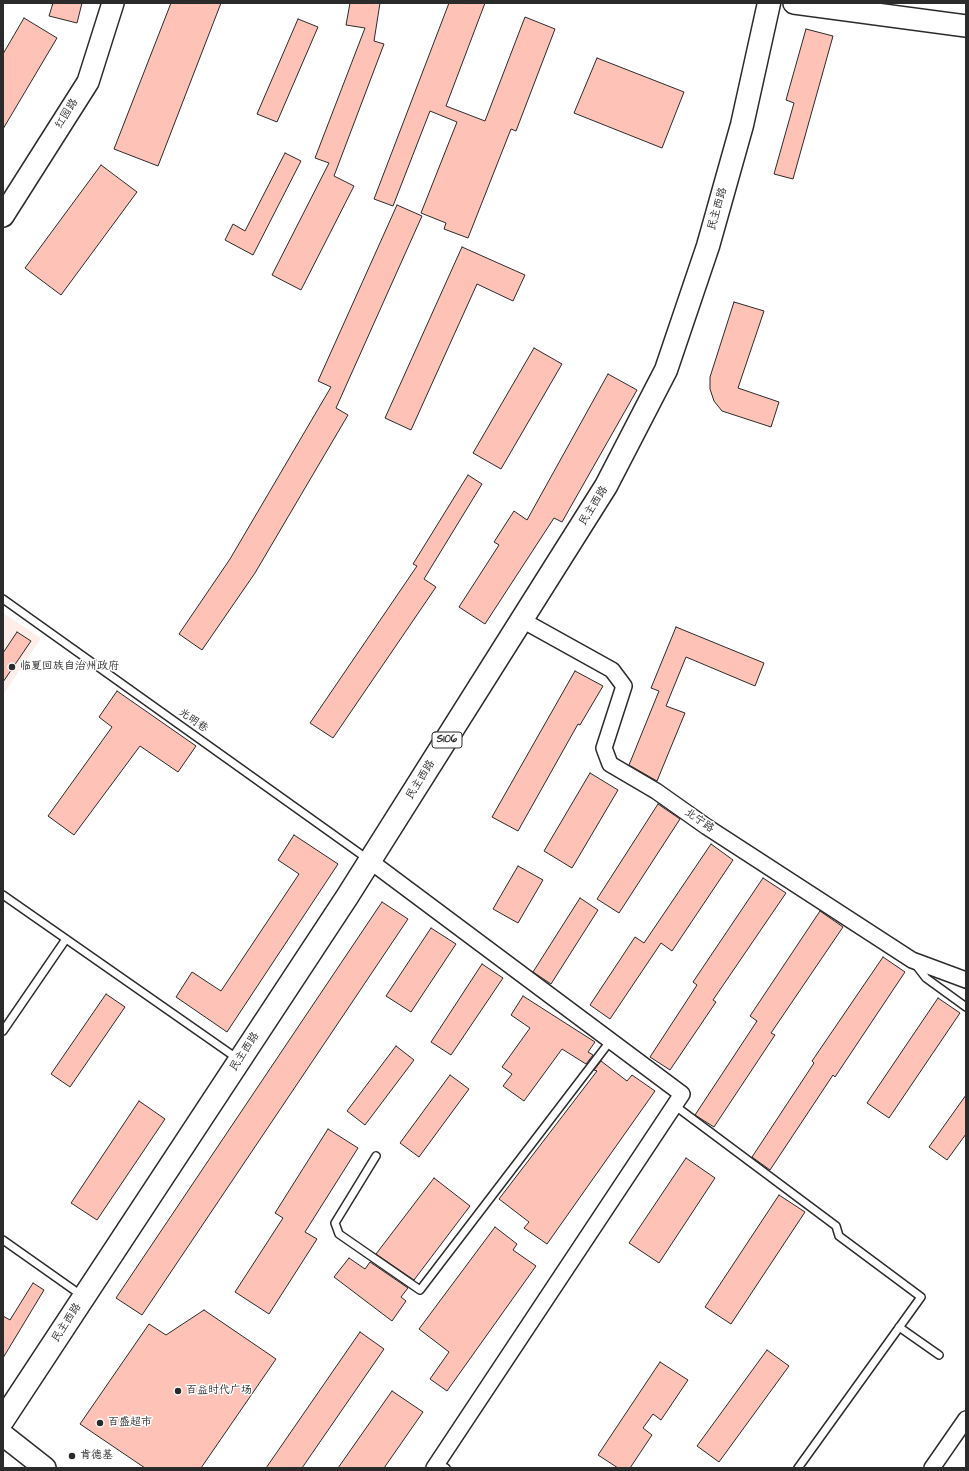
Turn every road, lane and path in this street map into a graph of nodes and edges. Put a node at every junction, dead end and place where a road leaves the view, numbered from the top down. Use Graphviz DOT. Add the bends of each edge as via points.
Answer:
graph roads {
  1 [pos="113,3"];
  2 [pos="769,3"];
  3 [pos="794,3"];
  4 [pos="966,26"];
  5 [pos="3,216"];
  6 [pos="3,599"];
  7 [pos="522,620"];
  8 [pos="370,861"];
  9 [pos="3,896"];
  10 [pos="66,939"];
  11 [pos="912,960"];
  12 [pos="966,980"];
  13 [pos="966,1007"];
  14 [pos="3,1031"];
  15 [pos="611,1040"];
  16 [pos="240,1060"];
  17 [pos="674,1105"];
  18 [pos="376,1156"];
  19 [pos="3,1240"];
  20 [pos="84,1297"];
  21 [pos="899,1327"];
  22 [pos="939,1355"];
  23 [pos="966,1419"];
  24 [pos="3,1420"];
  25 [pos="3,1435"];
  26 [pos="439,1466"];
  27 [pos="44,1468"];
  28 [pos="798,1468"];
  29 [pos="932,1468"];
  1 -- 5 [label="main road, 红园路" via="88,82"];
  2 -- 7 [label="main road, 民主西路 / S106" via="742,125 708,246 666,370 606,486"];
  3 -- 4 [label="main road"];
  6 -- 8 [label="lane, 光明巷"];
  7 -- 8 [label="main road, 民主西路 / S106"];
  7 -- 11 [label="street, 北宁路" via="612,670 624,686 604,748 610,764 656,791"];
  8 -- 15 [label="street"];
  8 -- 16 [label="main road, 民主西路 / S106"];
  9 -- 10 [label="lane"];
  10 -- 14 [label="lane"];
  10 -- 16 [label="lane"];
  11 -- 12 [label="street, 北宁路"];
  11 -- 13 [label="lane" via="926,978"];
  15 -- 17 [label="street" via="682,1094"];
  15 -- 18 [label="lane" via="420,1290 339,1234 335,1223"];
  16 -- 20 [label="main road, 民主西路 / S106"];
  17 -- 21 [label="lane" via="836,1226 838,1236 921,1297"];
  17 -- 26 [label="street"];
  19 -- 20 [label="lane"];
  20 -- 24 [label="main road, 民主西路 / S106"];
  21 -- 22 [label="lane"];
  21 -- 28 [label="lane"];
  23 -- 29 [label="street"];
  25 -- 27 [label="main road"];
}
